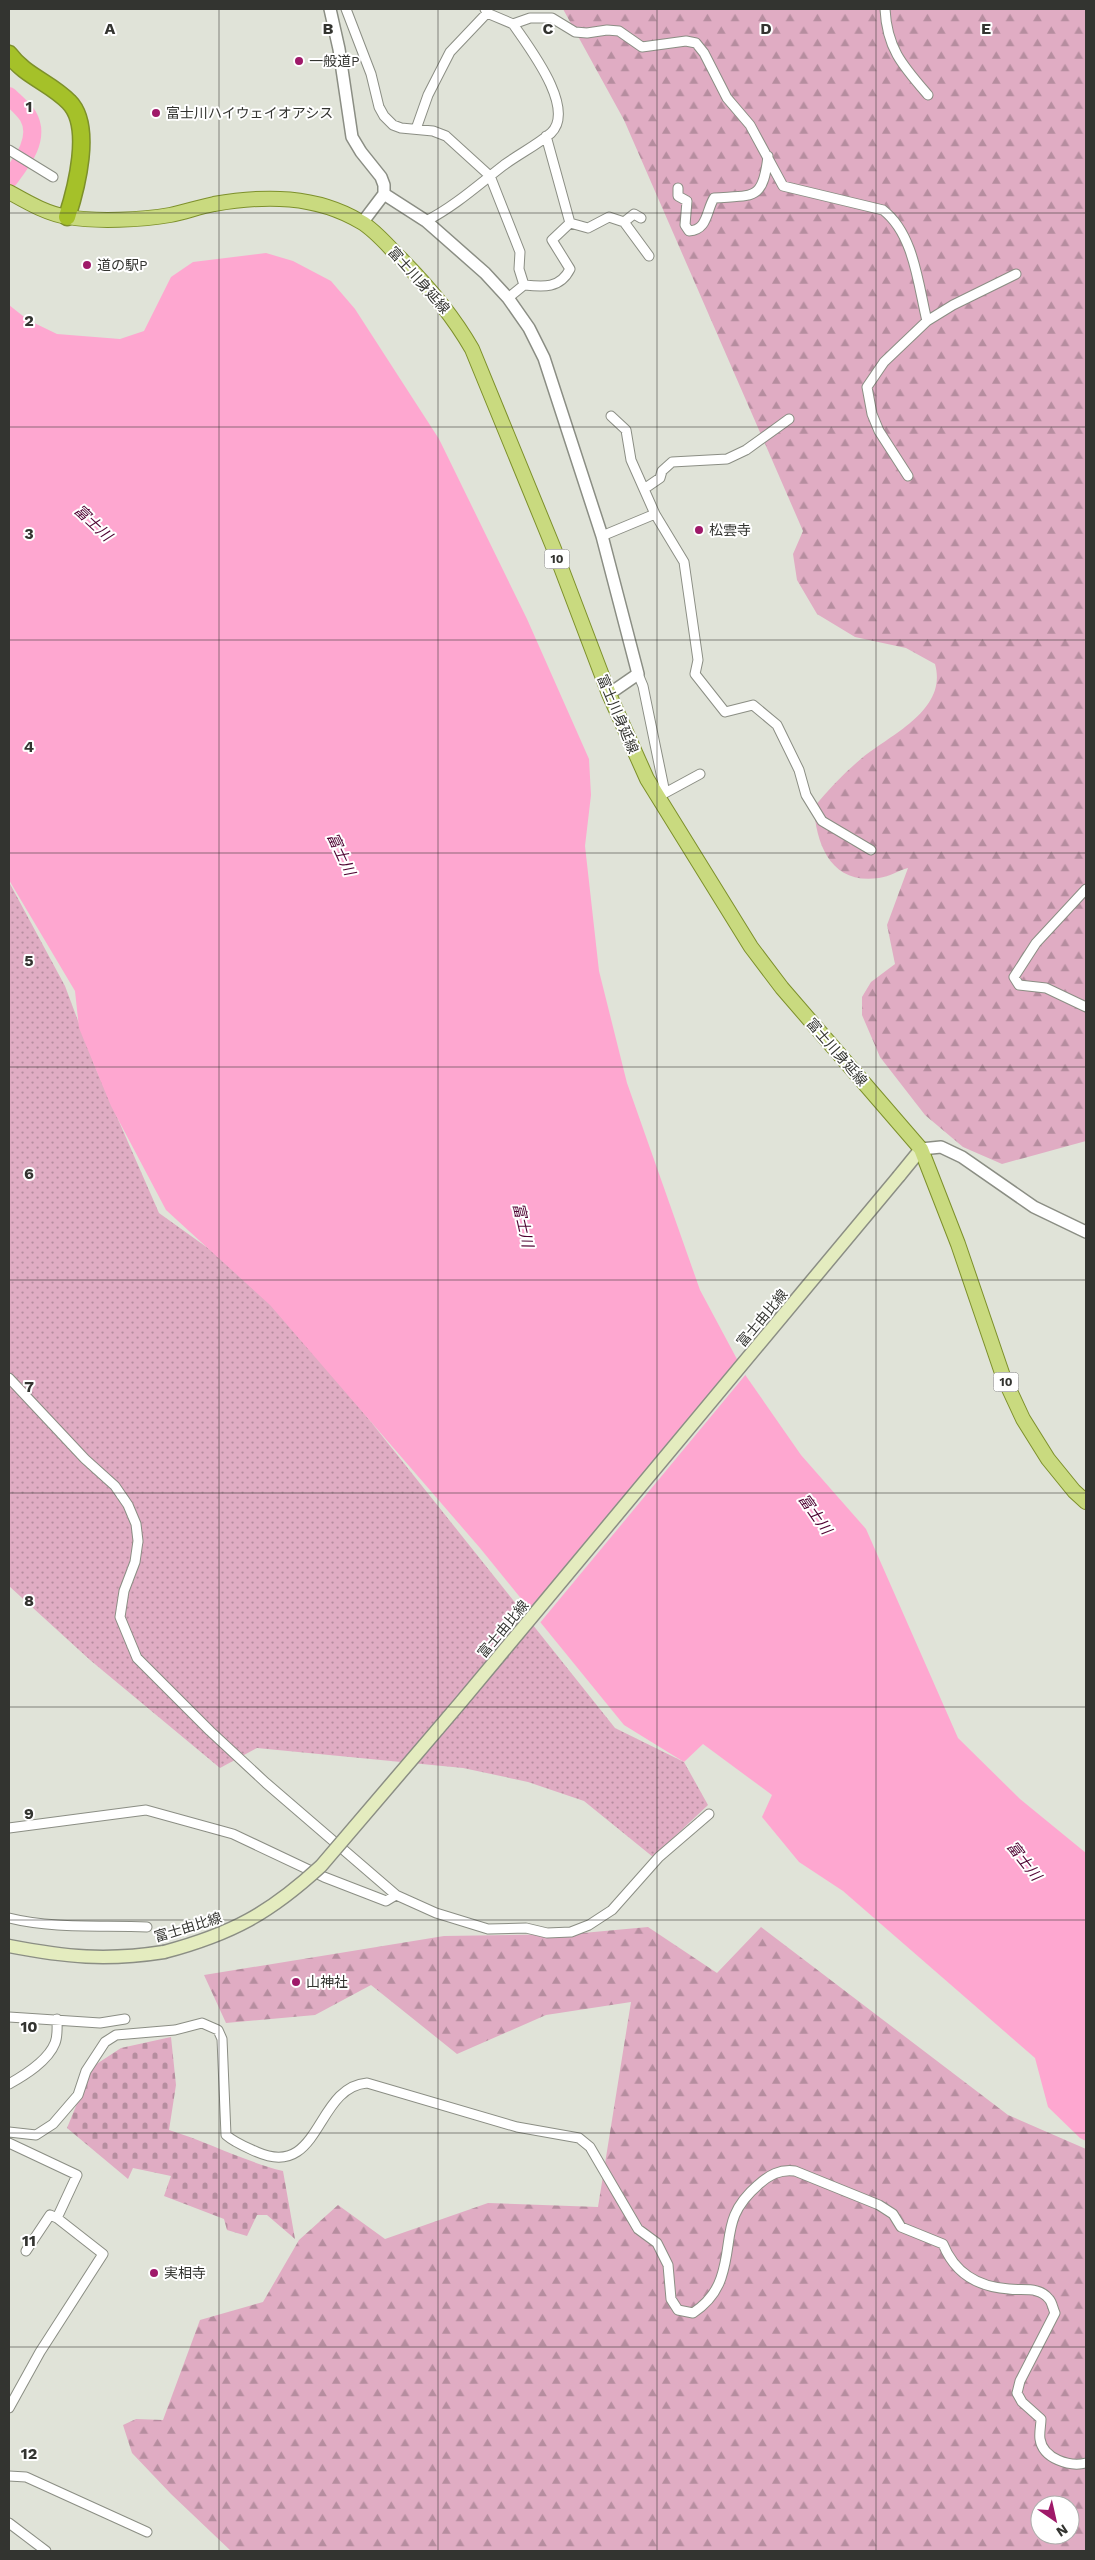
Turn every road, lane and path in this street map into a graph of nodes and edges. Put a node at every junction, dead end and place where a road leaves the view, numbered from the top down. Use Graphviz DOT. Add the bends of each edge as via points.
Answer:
graph roads {
  1 [pos="330,9"];
  2 [pos="346,9"];
  3 [pos="885,9"];
  4 [pos="486,11"];
  5 [pos="512,24"];
  6 [pos="9,54"];
  7 [pos="928,95"];
  8 [pos="416,129"];
  9 [pos="546,136"];
  10 [pos="9,150"];
  11 [pos="768,156"];
  12 [pos="490,176"];
  13 [pos="53,177"];
  14 [pos="678,188"];
  15 [pos="11,194"];
  16 [pos="384,194"];
  17 [pos="68,217"];
  18 [pos="640,218"];
  19 [pos="426,221"];
  20 [pos="362,222"];
  21 [pos="624,222"];
  22 [pos="570,223"];
  23 [pos="649,256"];
  24 [pos="1016,274"];
  25 [pos="524,285"];
  26 [pos="508,298"];
  27 [pos="927,321"];
  28 [pos="611,416"];
  29 [pos="789,419"];
  30 [pos="908,476"];
  31 [pos="644,489"];
  32 [pos="655,514"];
  33 [pos="602,536"];
  34 [pos="638,674"];
  35 [pos="609,694"];
  36 [pos="700,774"];
  37 [pos="872,850"];
  38 [pos="1086,889"];
  39 [pos="1086,1006"];
  40 [pos="921,1149"];
  41 [pos="1086,1232"];
  42 [pos="9,1378"];
  43 [pos="1086,1502"];
  44 [pos="709,1814"];
  45 [pos="9,1828"];
  46 [pos="396,1895"];
  47 [pos="9,1918"];
  48 [pos="147,1927"];
  49 [pos="9,1946"];
  50 [pos="9,2017"];
  51 [pos="57,2019"];
  52 [pos="125,2019"];
  53 [pos="9,2084"];
  54 [pos="9,2132"];
  55 [pos="9,2143"];
  56 [pos="57,2218"];
  57 [pos="26,2251"];
  58 [pos="9,2408"];
  59 [pos="1086,2463"];
  60 [pos="9,2476"];
  61 [pos="9,2523"];
  62 [pos="147,2532"];
  63 [pos="46,2551"];
  1 -- 16 [label="street" via="343,68 352,137 381,176"];
  2 -- 8 [label="street" via="371,74 379,107 392,125"];
  3 -- 7 [label="street" via="891,45 900,63"];
  4 -- 5 [label="street"];
  4 -- 8 [label="street" via="450,52 428,95"];
  5 -- 9 [label="street" via="535,56 558,106 558,120"];
  5 -- 11 [label="street" via="530,18 552,18 575,32 619,31 642,47 686,41 696,43 727,98 750,125"];
  6 -- 17 [label="highway" via="24,72 69,102 76,111 80,123 80,157 76,190"];
  8 -- 12 [label="street" via="446,136"];
  9 -- 12 [label="street"];
  9 -- 22 [label="street"];
  10 -- 13 [label="street"];
  11 -- 14 [label="street" via="766,180 760,190 751,196 714,198 705,222 695,231 689,231 685,225 687,201 678,196"];
  11 -- 27 [label="street" via="783,186 883,210 895,219 912,260"];
  12 -- 19 [label="street" via="448,210"];
  12 -- 25 [label="street" via="520,252 519,269"];
  15 -- 17 [label="main road, 富士川身延線 / 10"];
  16 -- 19 [label="street"];
  16 -- 20 [label="street"];
  17 -- 20 [label="main road, 富士川身延線 / 10" via="135,218 256,199 300,199 332,208"];
  18 -- 21 [label="street" via="634,214"];
  19 -- 26 [label="street" via="454,243"];
  20 -- 35 [label="main road, 富士川身延線 / 10" via="431,289 456,321 472,349"];
  21 -- 22 [label="street" via="608,217 588,228"];
  21 -- 23 [label="street"];
  22 -- 25 [label="street" via="552,240 570,269 566,277 550,287"];
  24 -- 27 [label="street"];
  25 -- 26 [label="street"];
  26 -- 33 [label="street" via="529,328 544,358"];
  27 -- 30 [label="street" via="884,362 867,387 879,432"];
  28 -- 31 [label="street" via="626,430 631,460"];
  29 -- 31 [label="street" via="746,450 727,459 672,462 662,471 660,478"];
  31 -- 32 [label="street"];
  32 -- 33 [label="street"];
  32 -- 37 [label="street" via="684,562 698,660 695,674 725,712 753,704 777,724 799,770 806,795 822,821"];
  33 -- 34 [label="street"];
  34 -- 35 [label="street"];
  34 -- 36 [label="street" via="664,793"];
  35 -- 40 [label="main road, 富士川身延線 / 10" via="647,779 751,947 782,988"];
  38 -- 39 [label="street" via="1036,943 1014,977 1019,985 1046,988"];
  40 -- 41 [label="street" via="941,1147 962,1157 1034,1207"];
  40 -- 43 [label="main road, 富士川身延線 / 10" via="958,1244 1003,1376 1023,1419 1048,1459"];
  40 -- 49 [label="main road, 富士由比線, bridge" via="536,1613 321,1866 274,1906 236,1928 202,1942 164,1952 126,1958 88,1958"];
  42 -- 46 [label="street" via="115,1486 128,1504 136,1524 138,1541 120,1617 137,1658 259,1776"];
  44 -- 46 [label="street" via="659,1857 612,1910 570,1932 488,1929 436,1914"];
  45 -- 46 [label="street" via="146,1810 233,1834 324,1877 386,1901"];
  47 -- 48 [label="street"];
  50 -- 51 [label="street"];
  51 -- 52 [label="street" via="100,2024"];
  51 -- 53 [label="street" via="53,2048 33,2069"];
  54 -- 59 [label="street" via="36,2135 53,2124 78,2095 86,2071 105,2042 116,2035 175,2030 202,2023 218,2030 222,2039 226,2135 266,2156 288,2158 302,2148 349,2088 367,2084 517,2127 579,2138 590,2147 638,2229 657,2243 668,2265 671,2299 678,2310 693,2313 706,2305 721,2279 733,2217 747,2195 762,2181 782,2170 795,2171 879,2205 893,2214 901,2227 943,2244 949,2259 967,2278 1007,2290 1038,2290 1050,2299 1054,2313 1020,2380 1017,2393 1041,2419 1040,2441 1050,2456 1079,2465"];
  55 -- 56 [label="street" via="77,2176"];
  56 -- 57 [label="street" via="50,2215"];
  56 -- 58 [label="street" via="103,2254 40,2352"];
  60 -- 62 [label="street" via="26,2477"];
  61 -- 63 [label="street"];
}
